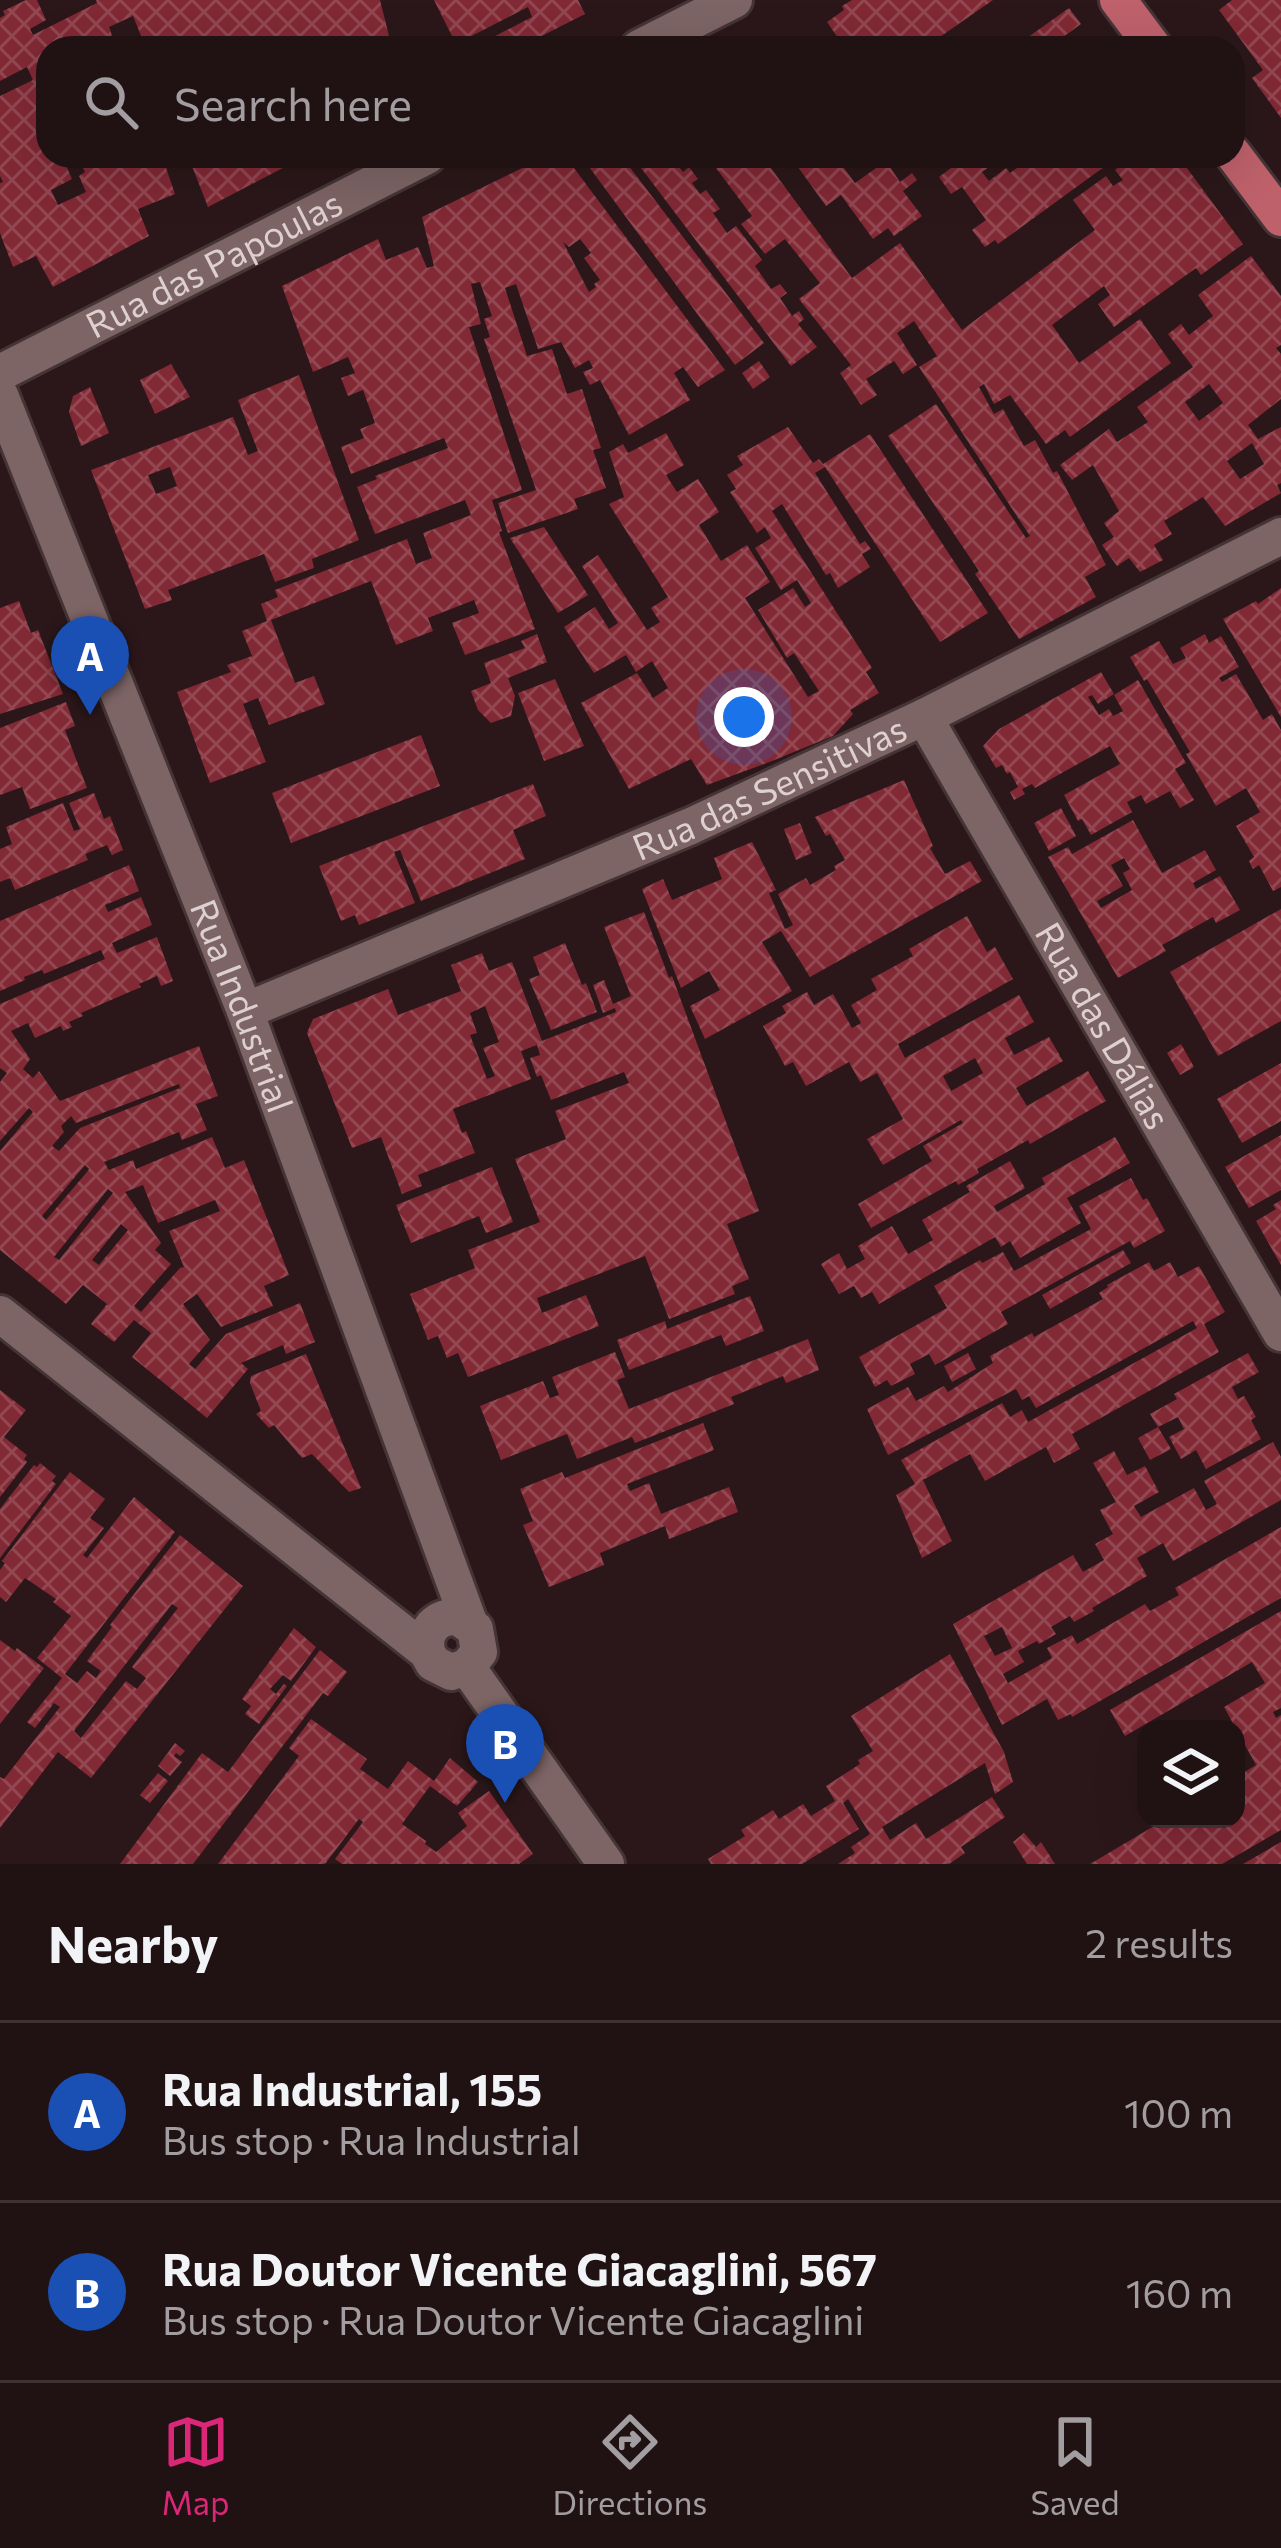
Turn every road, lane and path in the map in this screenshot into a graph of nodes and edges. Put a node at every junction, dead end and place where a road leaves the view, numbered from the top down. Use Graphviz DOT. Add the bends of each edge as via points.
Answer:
graph roads {
  1 [pos="734,0"];
  2 [pos="1118,0"];
  3 [pos="663,36"];
  4 [pos="1145,36"];
  5 [pos="403,168"];
  6 [pos="1244,168"];
  7 [pos="1281,218"];
  8 [pos="0,373"];
  9 [pos="0,394"];
  10 [pos="1281,536"];
  11 [pos="923,717"];
  12 [pos="245,1011"];
  13 [pos="0,1314"];
  14 [pos="1281,1333"];
  15 [pos="469,1622"];
  16 [pos="427,1652"];
  17 [pos="467,1666"];
  18 [pos="606,1864"];
  1 -- 3 [label="street"];
  2 -- 4 [label="main road"];
  5 -- 8 [label="street, Rua das Papoulas"];
  6 -- 7 [label="main road"];
  9 -- 12 [label="street, Rua Industrial"];
  10 -- 11 [label="street, Rua das Sensitivas"];
  11 -- 12 [label="street, Rua das Sensitivas" via="691,826"];
  11 -- 14 [label="street, Rua das Dálias"];
  12 -- 15 [label="street, Rua Industrial"];
  13 -- 16 [label="street"];
  15 -- 16 [label="street" via="436,1622 424,1641"];
  15 -- 17 [label="street" via="479,1645"];
  16 -- 17 [label="street" via="451,1672"];
  17 -- 18 [label="street"];
}
